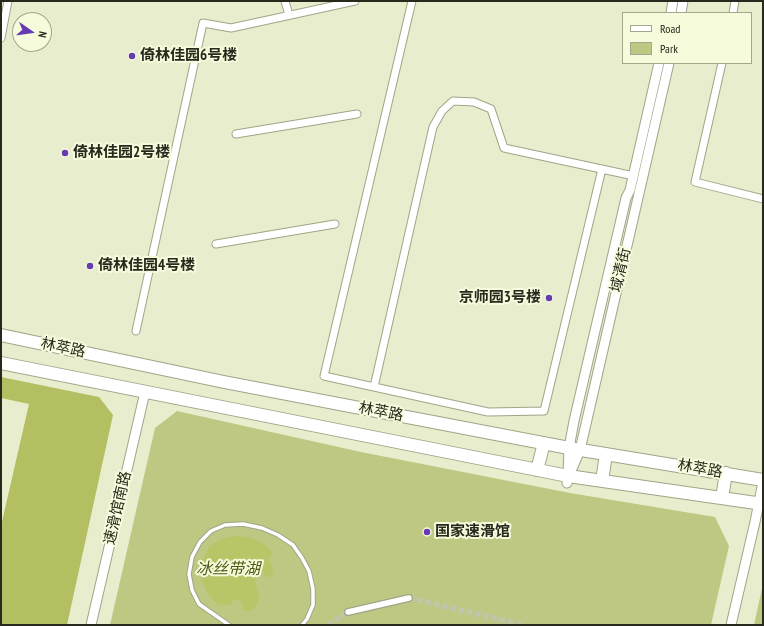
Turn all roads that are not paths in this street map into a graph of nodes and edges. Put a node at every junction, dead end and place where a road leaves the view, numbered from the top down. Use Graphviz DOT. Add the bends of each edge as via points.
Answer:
graph roads {
  1 [pos="8,1"];
  2 [pos="285,1"];
  3 [pos="355,1"];
  4 [pos="412,1"];
  5 [pos="673,1"];
  6 [pos="683,1"];
  7 [pos="735,1"];
  8 [pos="671,12"];
  9 [pos="681,12"];
  10 [pos="733,12"];
  11 [pos="289,15"];
  12 [pos="1,38"];
  13 [pos="659,64"];
  14 [pos="669,64"];
  15 [pos="722,64"];
  16 [pos="357,114"];
  17 [pos="236,134"];
  18 [pos="602,169"];
  19 [pos="634,176"];
  20 [pos="763,199"];
  21 [pos="335,224"];
  22 [pos="216,244"];
  23 [pos="136,331"];
  24 [pos="1,335"];
  25 [pos="1,363"];
  26 [pos="374,387"];
  27 [pos="145,392"];
  28 [pos="544,443"];
  29 [pos="574,449"];
  30 [pos="606,454"];
  31 [pos="537,470"];
  32 [pos="726,473"];
  33 [pos="568,480"];
  34 [pos="602,481"];
  35 [pos="763,481"];
  36 [pos="722,498"];
  37 [pos="761,504"];
  38 [pos="409,598"];
  39 [pos="348,612"];
  40 [pos="91,625"];
  41 [pos="229,625"];
  42 [pos="302,625"];
  43 [pos="731,625"];
  1 -- 12 [label="street"];
  2 -- 11 [label="street"];
  3 -- 11 [label="street"];
  4 -- 26 [label="street" via="324,376"];
  5 -- 8 [label="street"];
  6 -- 9 [label="street"];
  7 -- 10 [label="street"];
  11 -- 23 [label="street" via="231,28 203,23"];
  13 -- 19 [label="street, 域清街"];
  14 -- 29 [label="street, 域清街"];
  15 -- 20 [label="street" via="695,182"];
  16 -- 17 [label="street"];
  18 -- 19 [label="street"];
  18 -- 26 [label="street" via="544,411 488,412"];
  18 -- 26 [label="street" via="504,148 491,109 474,102 453,101 442,111 433,127"];
  19 -- 29 [label="street, 域清街" via="626,198 576,414"];
  21 -- 22 [label="street"];
  24 -- 28 [label="main road, 林萃路" via="224,382"];
  25 -- 27 [label="main road, 林萃路"];
  27 -- 31 [label="main road, 林萃路"];
  27 -- 40 [label="street, 速滑馆南路"];
  28 -- 29 [label="main road, 林萃路"];
  28 -- 31 [label="main road"];
  29 -- 30 [label="main road, 林萃路"];
  29 -- 33 [label="street, 域清街"];
  30 -- 32 [label="main road, 林萃路"];
  30 -- 34 [label="main road"];
  31 -- 33 [label="main road, 林萃路"];
  32 -- 35 [label="main road, 林萃路"];
  32 -- 36 [label="main road"];
  33 -- 34 [label="main road, 林萃路"];
  34 -- 36 [label="main road, 林萃路"];
  35 -- 37 [label="street"];
  36 -- 37 [label="main road, 林萃路"];
  37 -- 43 [label="street"];
  38 -- 39 [label="street"];
  41 -- 42 [label="lane" via="199,604 192,590 189,574 192,557 200,542 211,531 226,525 243,524 278,535 293,545 302,558 309,571 313,604"];
}
